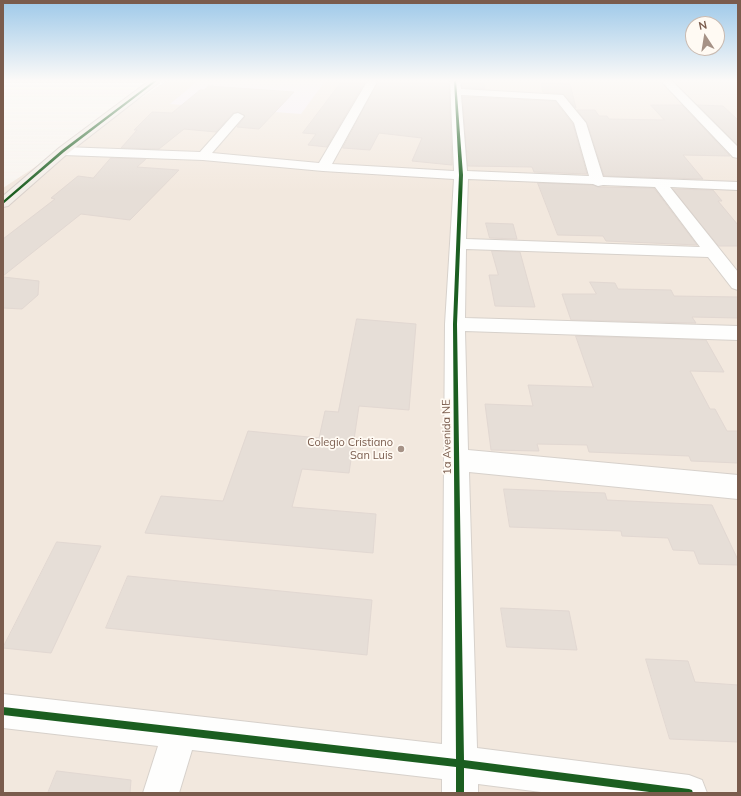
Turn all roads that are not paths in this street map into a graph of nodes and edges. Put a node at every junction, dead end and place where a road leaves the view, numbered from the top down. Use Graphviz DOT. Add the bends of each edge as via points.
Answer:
graph roads {
  1 [pos="108,117"];
  2 [pos="237,117"];
  3 [pos="352,117"];
  4 [pos="457,117"];
  5 [pos="575,117"];
  6 [pos="701,117"];
  7 [pos="63,151"];
  8 [pos="738,154"];
  9 [pos="203,156"];
  10 [pos="323,167"];
  11 [pos="461,175"];
  12 [pos="598,182"];
  13 [pos="660,184"];
  14 [pos="738,186"];
  15 [pos="3,203"];
  16 [pos="457,244"];
  17 [pos="713,252"];
  18 [pos="738,284"];
  19 [pos="456,324"];
  20 [pos="738,333"];
  21 [pos="458,460"];
  22 [pos="738,487"];
  23 [pos="3,711"];
  24 [pos="180,732"];
  25 [pos="460,778"];
  26 [pos="161,793"];
  27 [pos="689,793"];
  1 -- 7 [label="main road"];
  2 -- 9 [label="street"];
  3 -- 10 [label="street"];
  4 -- 11 [label="street, 1a Avenida NE"];
  5 -- 12 [label="street" via="580,123"];
  6 -- 8 [label="street"];
  7 -- 9 [label="street"];
  7 -- 15 [label="main road"];
  9 -- 10 [label="street"];
  10 -- 11 [label="street"];
  11 -- 12 [label="street"];
  11 -- 16 [label="street, 1a Avenida NE"];
  12 -- 13 [label="street"];
  13 -- 14 [label="street"];
  13 -- 17 [label="street"];
  16 -- 17 [label="street"];
  16 -- 19 [label="street, 1a Avenida NE"];
  17 -- 18 [label="street"];
  19 -- 20 [label="street"];
  19 -- 21 [label="street, 1a Avenida NE"];
  21 -- 22 [label="street"];
  21 -- 25 [label="street, 1a Avenida NE"];
  23 -- 24 [label="street"];
  24 -- 25 [label="street"];
  24 -- 26 [label="street"];
  25 -- 27 [label="street"];
}
